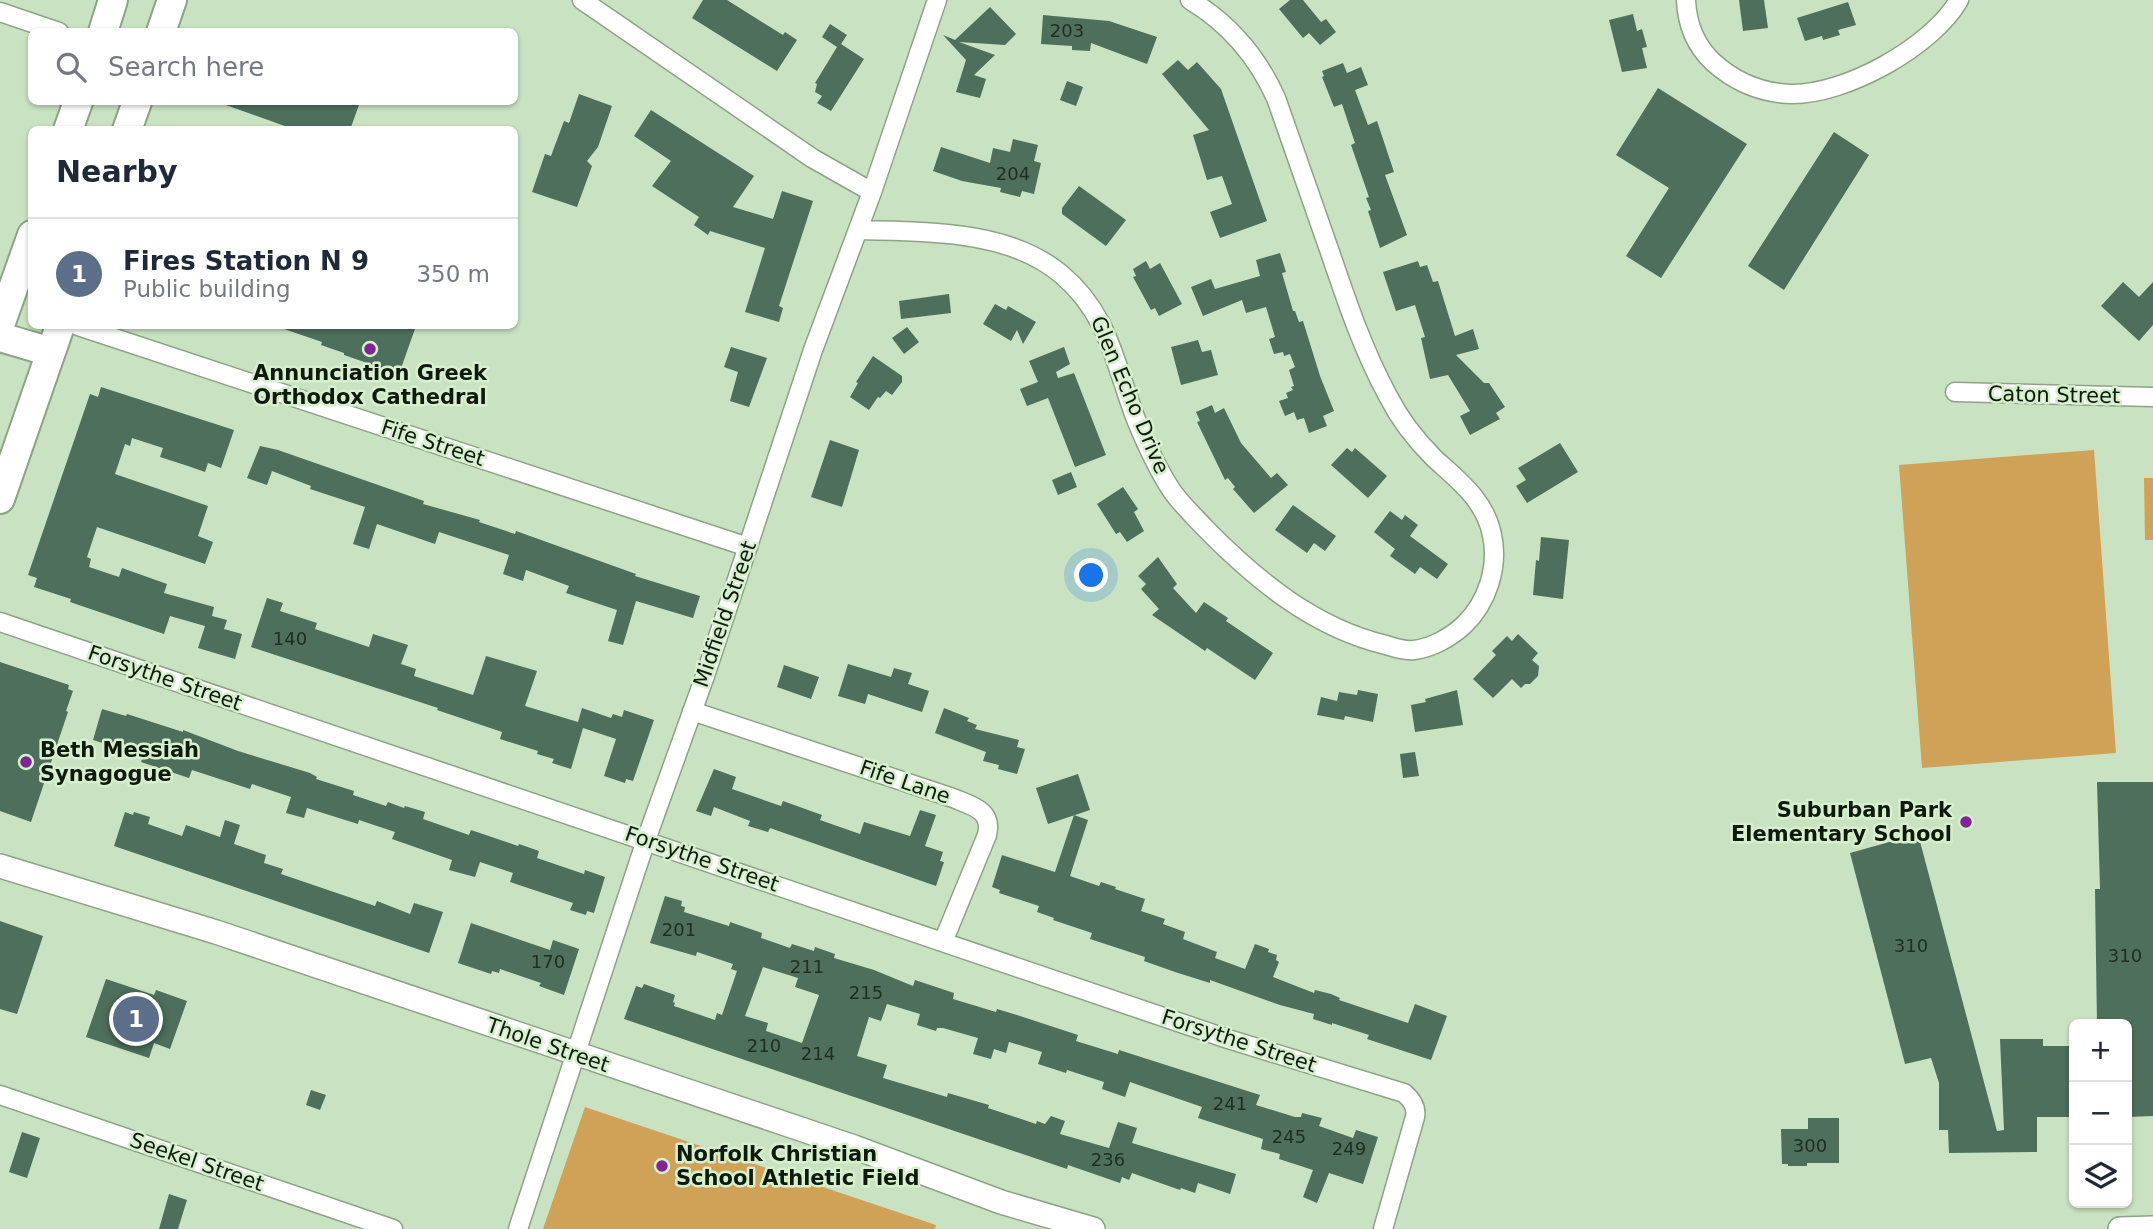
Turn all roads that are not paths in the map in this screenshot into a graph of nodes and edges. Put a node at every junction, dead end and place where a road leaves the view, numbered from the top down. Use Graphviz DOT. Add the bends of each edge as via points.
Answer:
graph roads {
  1 [pos="113,0"];
  2 [pos="172,0"];
  3 [pos="582,0"];
  4 [pos="937,0"];
  5 [pos="1190,0"];
  6 [pos="1686,0"];
  7 [pos="1959,0"];
  8 [pos="0,12"];
  9 [pos="47,28"];
  10 [pos="104,28"];
  11 [pos="162,28"];
  12 [pos="77,105"];
  13 [pos="136,105"];
  14 [pos="69,126"];
  15 [pos="128,126"];
  16 [pos="872,192"];
  17 [pos="858,230"];
  18 [pos="28,246"];
  19 [pos="0,325"];
  20 [pos="59,329"];
  21 [pos="87,329"];
  22 [pos="0,337"];
  23 [pos="51,352"];
  24 [pos="1955,392"];
  25 [pos="2153,397"];
  26 [pos="0,499"];
  27 [pos="748,547"];
  28 [pos="0,622"];
  29 [pos="692,711"];
  30 [pos="646,840"];
  31 [pos="0,866"];
  32 [pos="943,942"];
  33 [pos="576,1054"];
  34 [pos="0,1095"];
  35 [pos="2153,1228"];
  36 [pos="393,1229"];
  37 [pos="518,1229"];
  38 [pos="1094,1229"];
  39 [pos="1383,1229"];
  40 [pos="2120,1229"];
  1 -- 10 [label="main road"];
  2 -- 11 [label="main road"];
  3 -- 16 [label="street" via="812,158"];
  4 -- 16 [label="street, Midfield Street"];
  5 -- 17 [label="street, Glen Echo Drive" via="1224,24 1264,71 1356,328 1388,396 1432,456 1477,499 1488,521 1493,538 1491,580 1472,617 1460,629 1438,643 1410,651 1371,642 1312,616 1265,582 1174,493 1136,420 1099,317 1058,271 1013,246 986,239"];
  6 -- 7 [label="street" via="1696,41 1725,73 1767,91 1799,94 1887,64 1939,26"];
  8 -- 9 [label="street"];
  12 -- 14 [label="main road"];
  13 -- 15 [label="main road"];
  16 -- 17 [label="street, Midfield Street"];
  17 -- 27 [label="street, Midfield Street" via="813,349"];
  18 -- 19 [label="main road"];
  20 -- 23 [label="main road"];
  21 -- 27 [label="street, Fife Street"];
  22 -- 23 [label="main road"];
  23 -- 26 [label="main road"];
  24 -- 25 [label="street, Caton Street"];
  27 -- 29 [label="street, Midfield Street"];
  28 -- 30 [label="street, Forsythe Street"];
  29 -- 30 [label="street, Midfield Street"];
  29 -- 32 [label="street, Fife Lane" via="982,811 988,819 986,835"];
  30 -- 32 [label="street, Forsythe Street"];
  30 -- 33 [label="street, Midfield Street"];
  31 -- 33 [label="street, Thole Street" via="216,932"];
  32 -- 39 [label="street, Forsythe Street" via="1404,1093 1416,1111"];
  33 -- 37 [label="street, Midfield Street"];
  33 -- 38 [label="street, Thole Street" via="854,1147 1001,1202"];
  34 -- 36 [label="street, Seekel Street"];
  35 -- 40 [label="street"];
}
